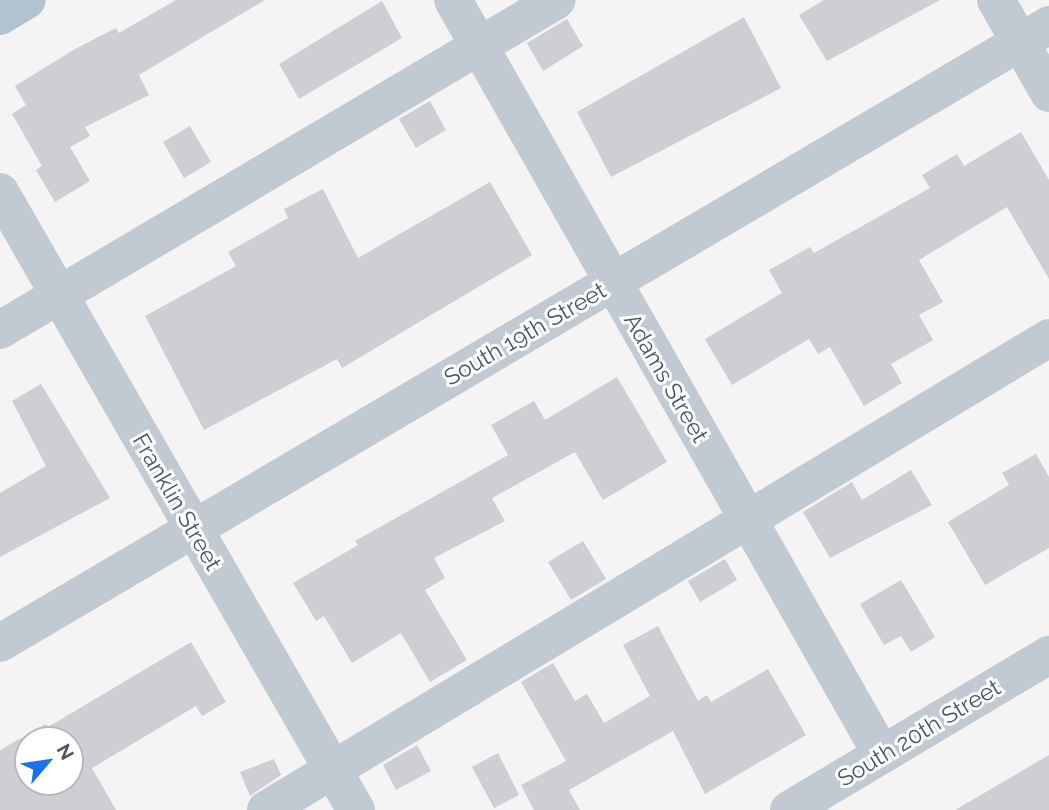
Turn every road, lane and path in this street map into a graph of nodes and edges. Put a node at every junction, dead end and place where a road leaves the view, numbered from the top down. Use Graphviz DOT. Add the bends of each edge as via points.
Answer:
graph roads {
  1 [pos="453,0"];
  2 [pos="557,0"];
  3 [pos="996,0"];
  4 [pos="1035,33"];
  5 [pos="477,45"];
  6 [pos="1049,93"];
  7 [pos="0,192"];
  8 [pos="611,284"];
  9 [pos="57,295"];
  10 [pos="0,330"];
  11 [pos="1049,338"];
  12 [pos="746,518"];
  13 [pos="192,528"];
  14 [pos="0,643"];
  15 [pos="1049,655"];
  16 [pos="882,755"];
  17 [pos="333,770"];
  18 [pos="266,810"];
  19 [pos="356,810"];
  20 [pos="789,810"];
  1 -- 5 [label="street, Adams Street"];
  2 -- 5 [label="street"];
  3 -- 4 [label="street"];
  4 -- 6 [label="street"];
  4 -- 8 [label="street, South 19th Street"];
  5 -- 8 [label="street, Adams Street"];
  5 -- 9 [label="street"];
  7 -- 9 [label="street, Franklin Street"];
  8 -- 12 [label="street, Adams Street"];
  8 -- 13 [label="street, South 19th Street"];
  9 -- 10 [label="street"];
  9 -- 13 [label="street, Franklin Street"];
  11 -- 12 [label="street"];
  12 -- 16 [label="street, Adams Street"];
  12 -- 17 [label="street"];
  13 -- 14 [label="street, South 19th Street"];
  13 -- 17 [label="street, Franklin Street"];
  15 -- 16 [label="street, South 20th Street"];
  16 -- 20 [label="street, South 20th Street"];
  17 -- 18 [label="street"];
  17 -- 19 [label="street, Franklin Street"];
}
